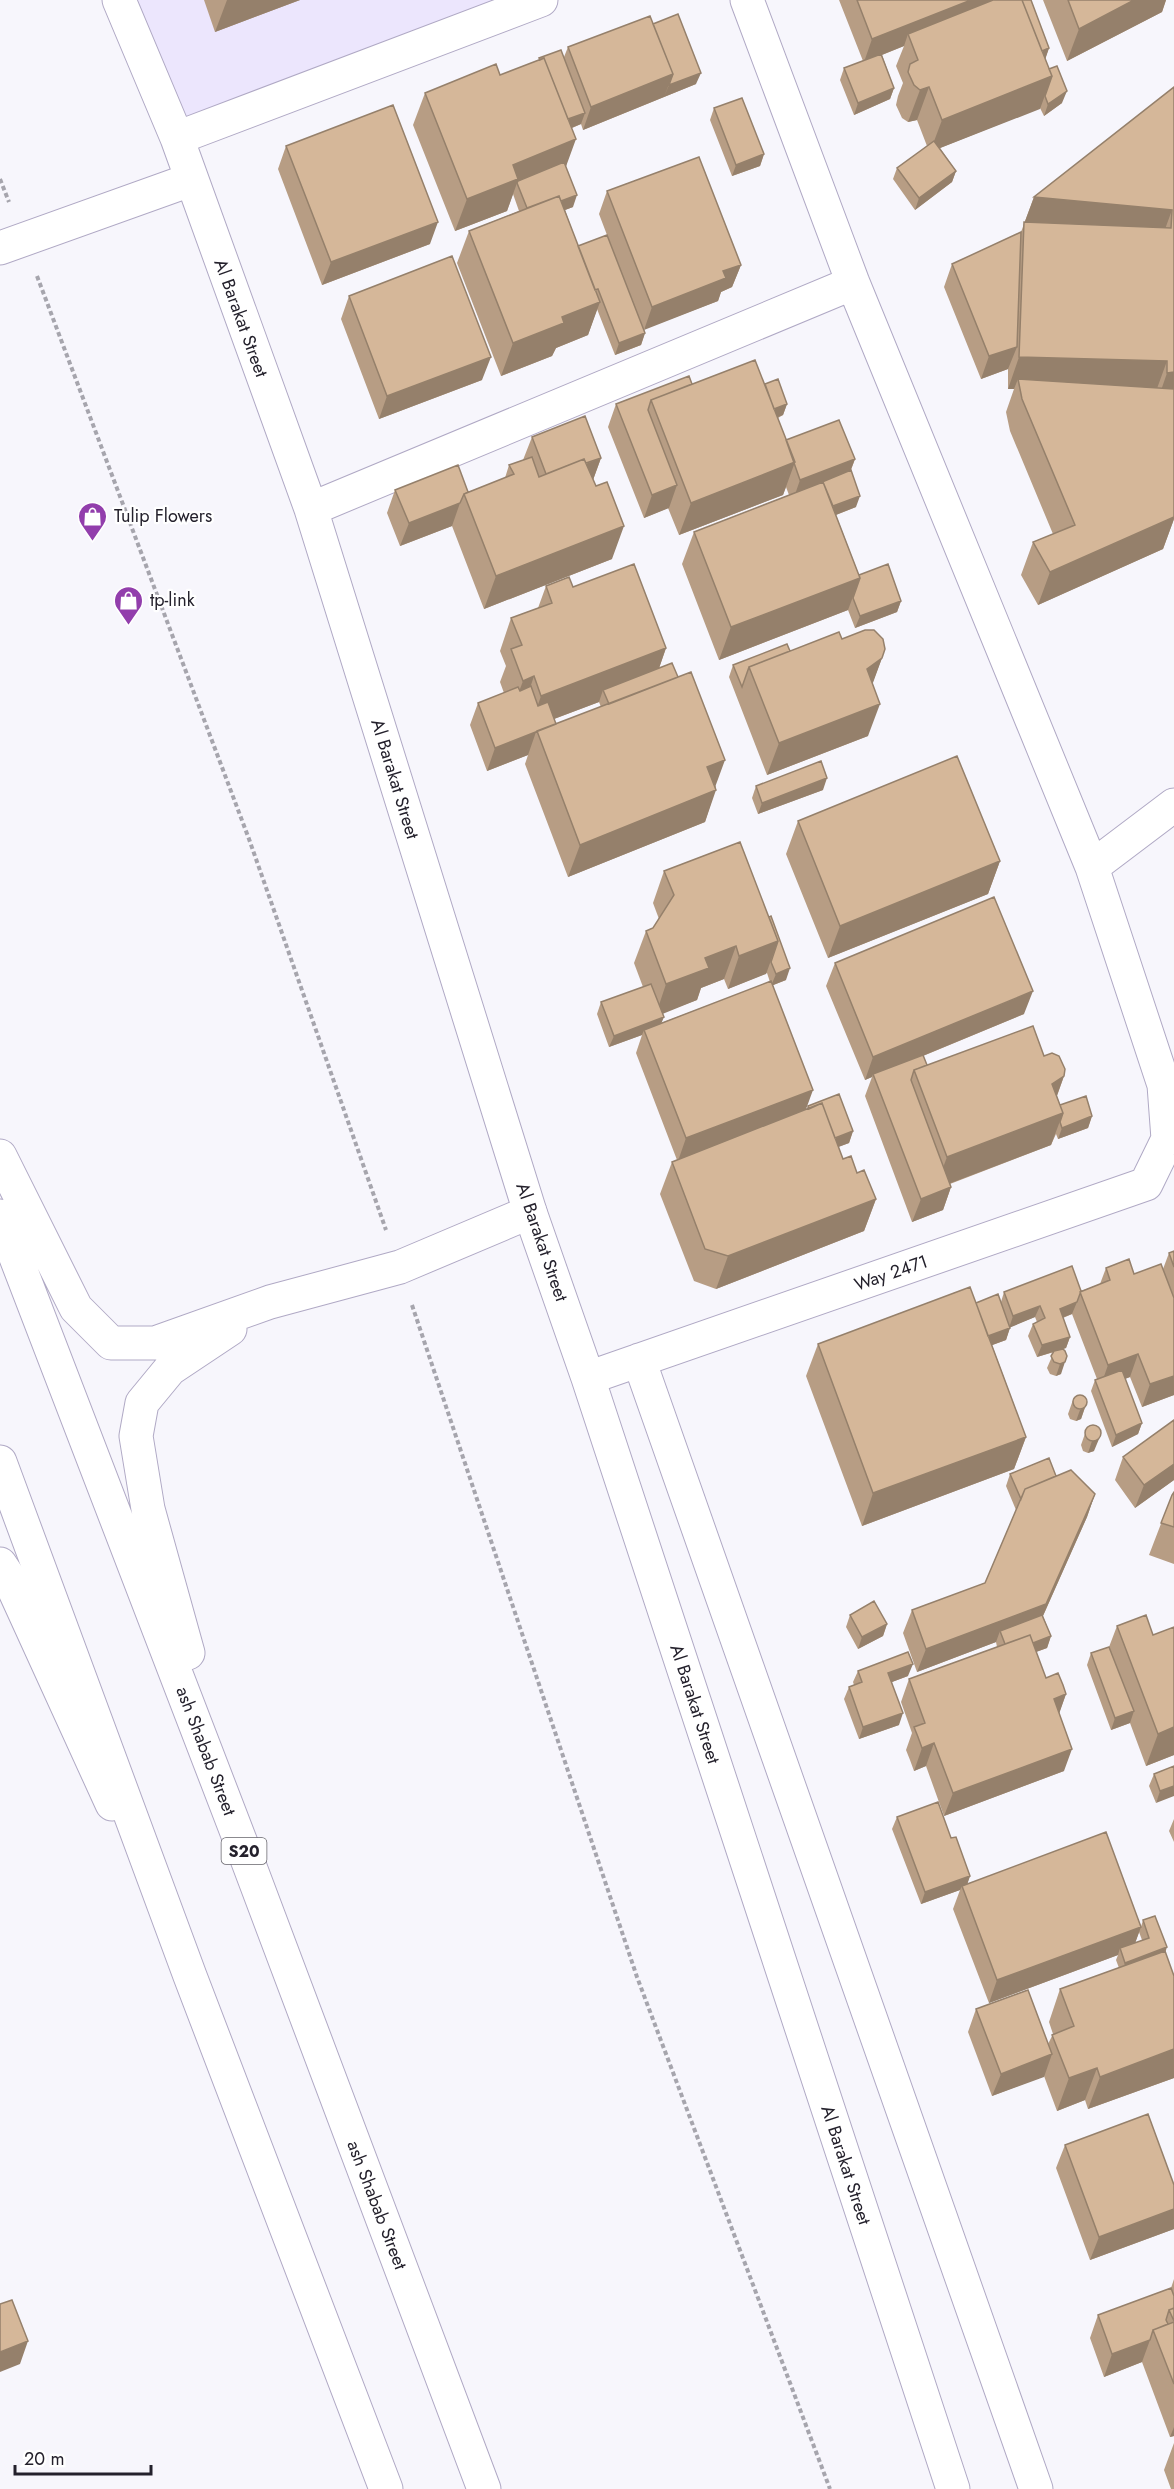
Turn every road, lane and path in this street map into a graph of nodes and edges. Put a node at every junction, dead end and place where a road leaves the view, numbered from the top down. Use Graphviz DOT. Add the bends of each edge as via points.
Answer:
graph roads {
  1 [pos="119,0"];
  2 [pos="541,0"];
  3 [pos="747,0"];
  4 [pos="177,138"];
  5 [pos="0,179"];
  6 [pos="190,180"];
  7 [pos="12,244"];
  8 [pos="853,283"];
  9 [pos="311,509"];
  10 [pos="1174,805"];
  11 [pos="1092,867"];
  12 [pos="1171,1139"];
  13 [pos="0,1156"];
  14 [pos="530,1212"];
  15 [pos="0,1216"];
  16 [pos="400,1267"];
  17 [pos="270,1302"];
  18 [pos="639,1360"];
  19 [pos="588,1378"];
  20 [pos="0,1462"];
  21 [pos="0,1564"];
  22 [pos="241,1843"];
  23 [pos="190,1976"];
  24 [pos="386,2489"];
  25 [pos="484,2489"];
  26 [pos="830,2489"];
  27 [pos="952,2489"];
  28 [pos="1036,2489"];
  1 -- 4 [label="street, Al Barakat Street"];
  2 -- 4 [label="street"];
  3 -- 8 [label="street"];
  4 -- 6 [label="street, Al Barakat Street"];
  5 -- 7 [label="path"];
  6 -- 7 [label="street"];
  6 -- 9 [label="street, Al Barakat Street"];
  7 -- 16 [label="path" via="249,839"];
  8 -- 9 [label="street"];
  8 -- 11 [label="street"];
  9 -- 14 [label="street, Al Barakat Street"];
  10 -- 11 [label="street"];
  11 -- 12 [label="street" via="1164,1085"];
  12 -- 18 [label="street, Way 2471" via="1146,1184"];
  13 -- 17 [label="street" via="76,1308 111,1343 155,1343"];
  14 -- 16 [label="street"];
  14 -- 19 [label="street, Al Barakat Street"];
  15 -- 22 [label="street, ash Shabab Street / S20"];
  16 -- 17 [label="street"];
  16 -- 26 [label="path" via="637,1977"];
  17 -- 22 [label="street" via="170,1370 142,1403 136,1436 148,1509"];
  18 -- 19 [label="street, Way 2471"];
  18 -- 28 [label="street"];
  19 -- 27 [label="street, Al Barakat Street"];
  20 -- 23 [label="street"];
  21 -- 23 [label="street"];
  22 -- 25 [label="street, ash Shabab Street / S20"];
  23 -- 24 [label="street"];
}
